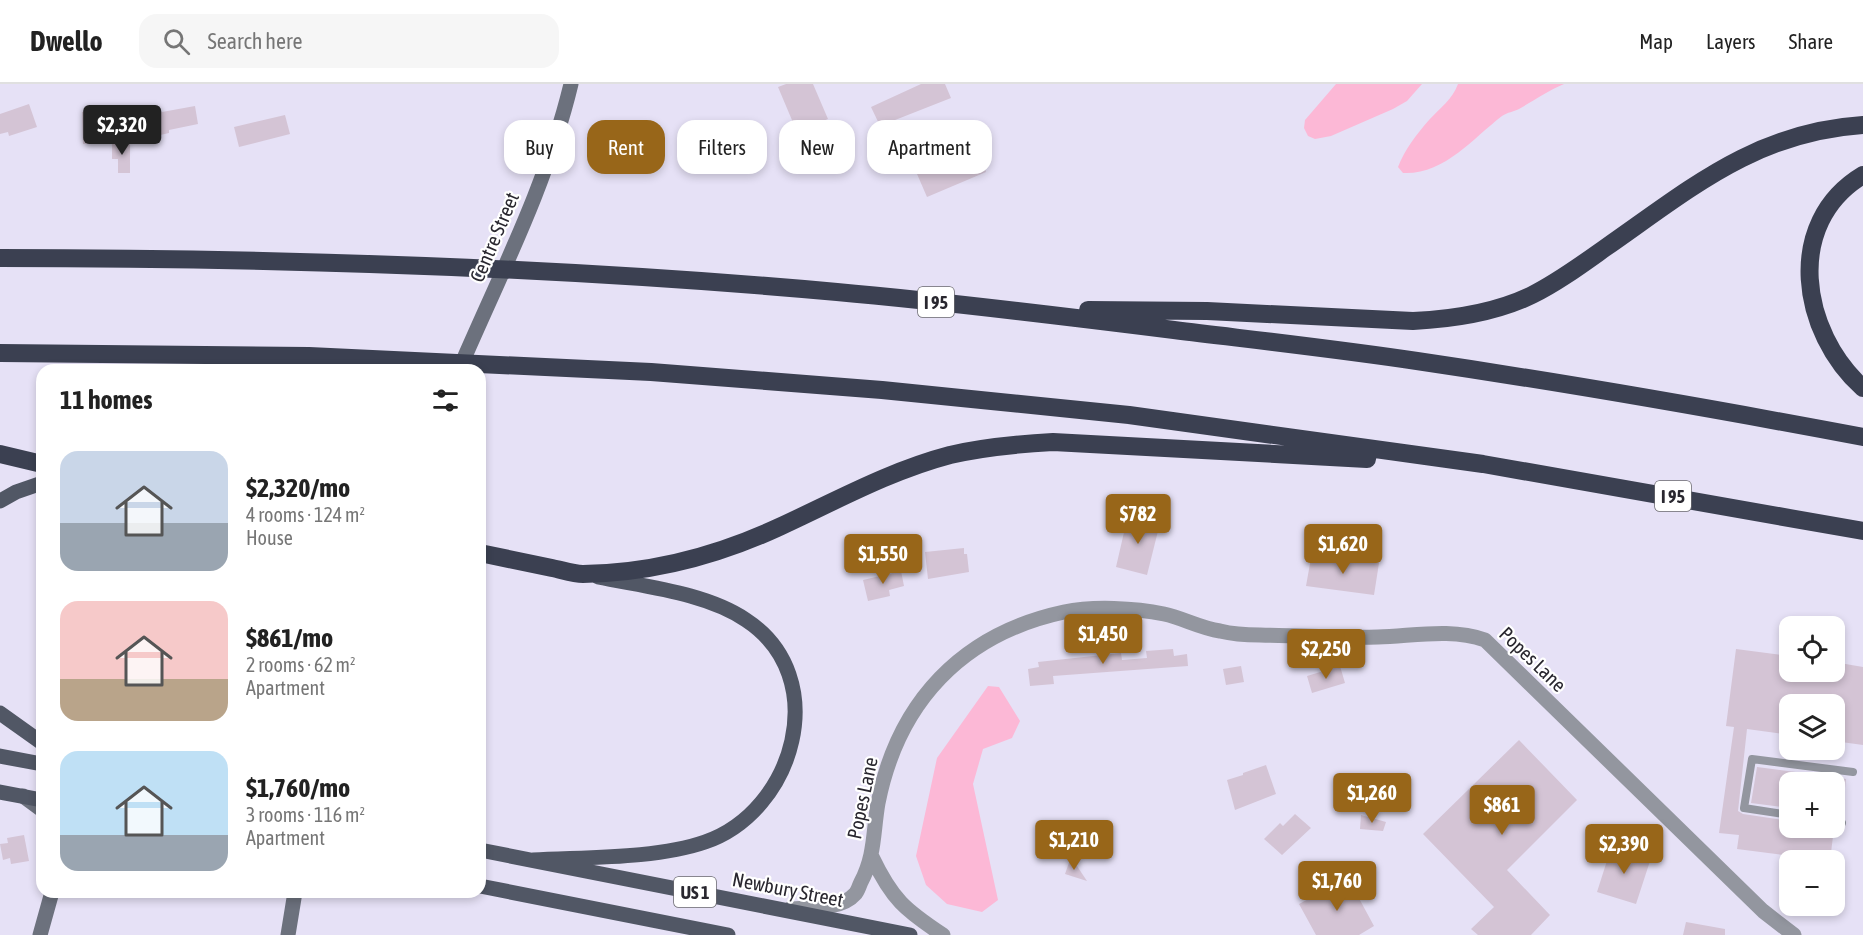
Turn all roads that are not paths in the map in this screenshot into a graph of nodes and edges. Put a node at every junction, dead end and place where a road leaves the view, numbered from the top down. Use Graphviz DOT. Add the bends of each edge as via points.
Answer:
graph roads {
  1 [pos="570,84"];
  2 [pos="1863,124"];
  3 [pos="1863,175"];
  4 [pos="0,258"];
  5 [pos="1020,311"];
  6 [pos="0,353"];
  7 [pos="462,364"];
  8 [pos="480,364"];
  9 [pos="486,364"];
  10 [pos="1863,388"];
  11 [pos="1863,437"];
  12 [pos="0,454"];
  13 [pos="36,463"];
  14 [pos="1483,464"];
  15 [pos="36,485"];
  16 [pos="0,501"];
  17 [pos="1863,531"];
  18 [pos="486,554"];
  19 [pos="581,574"];
  20 [pos="0,713"];
  21 [pos="36,739"];
  22 [pos="0,756"];
  23 [pos="36,763"];
  24 [pos="1853,772"];
  25 [pos="0,792"];
  26 [pos="23,796"];
  27 [pos="36,799"];
  28 [pos="36,806"];
  29 [pos="1779,813"];
  30 [pos="486,851"];
  31 [pos="872,857"];
  32 [pos="533,860"];
  33 [pos="486,887"];
  34 [pos="50,898"];
  35 [pos="294,898"];
  36 [pos="784,910"];
  37 [pos="656,921"];
  38 [pos="288,932"];
  39 [pos="40,935"];
  40 [pos="685,935"];
  41 [pos="728,935"];
  42 [pos="910,935"];
  43 [pos="943,935"];
  44 [pos="1794,935"];
  1 -- 7 [label="main road, Centre Street" via="535,194"];
  2 -- 5 [label="highway" via="1814,131 1752,152 1696,184 1558,281 1530,296 1476,314 1413,321 1175,310"];
  3 -- 10 [label="highway" via="1838,196 1817,231 1809,284 1826,340"];
  4 -- 5 [label="highway, I 95" via="485,269 835,292"];
  5 -- 11 [label="highway, I 95" via="1412,360"];
  6 -- 8 [label="highway, I 95" via="309,356"];
  9 -- 14 [label="highway, I 95" via="882,390 1129,415"];
  12 -- 13 [label="highway"];
  14 -- 17 [label="highway, I 95"];
  14 -- 19 [label="highway" via="1053,442 1014,444 948,456 911,468 776,529 691,560"];
  15 -- 16 [label="main road"];
  18 -- 19 [label="highway"];
  19 -- 32 [label="main road" via="703,600 748,621 778,650 788,671 795,710 792,746 779,780 766,796 748,816 706,842 640,854"];
  20 -- 21 [label="main road"];
  22 -- 23 [label="main road"];
  24 -- 29 [label="lane" via="1752,759 1744,808"];
  25 -- 26 [label="main road"];
  26 -- 27 [label="main road"];
  26 -- 28 [label="main road"];
  30 -- 32 [label="main road, Newbury Street / US 1"];
  31 -- 36 [label="street, Popes Lane" via="855,895 825,907"];
  31 -- 43 [label="street, Popes Lane" via="898,902"];
  31 -- 44 [label="street, Popes Lane" via="884,778 903,729 946,671 997,635 1065,612 1092,610 1165,614 1221,632 1258,635 1378,637 1464,633 1485,640 1763,911"];
  32 -- 36 [label="main road, Newbury Street / US 1"];
  33 -- 37 [label="main road, US 1"];
  34 -- 39 [label="main road"];
  35 -- 38 [label="main road"];
  36 -- 42 [label="main road, Newbury Street / US 1"];
  37 -- 40 [label="main road"];
  37 -- 41 [label="main road, US 1"];
}
